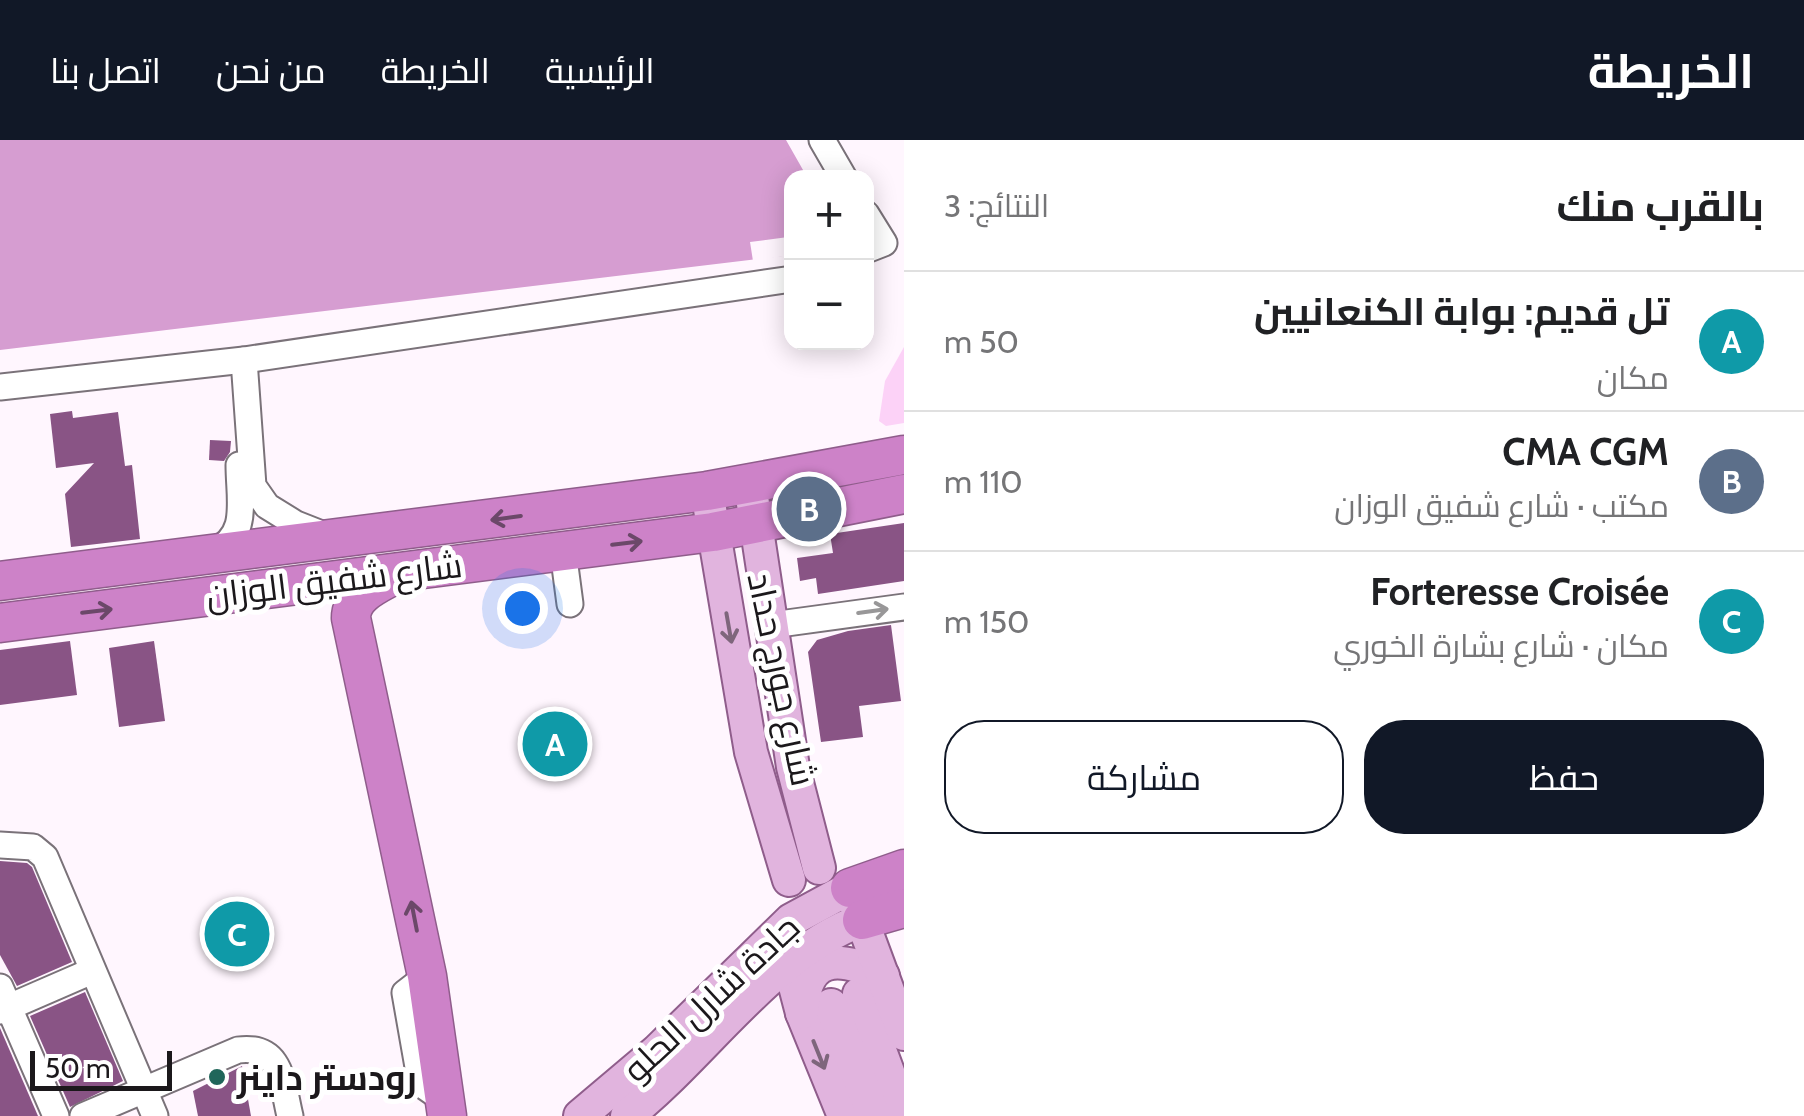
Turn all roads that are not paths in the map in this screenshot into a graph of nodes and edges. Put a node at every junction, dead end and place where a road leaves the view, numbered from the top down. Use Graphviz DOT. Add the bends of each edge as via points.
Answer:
graph roads {
  1 [pos="822,140"];
  2 [pos="839,170"];
  3 [pos="874,227"];
  4 [pos="874,247"];
  5 [pos="784,280"];
  6 [pos="244,360"];
  7 [pos="0,387"];
  8 [pos="904,456"];
  9 [pos="750,484"];
  10 [pos="707,491"];
  11 [pos="904,494"];
  12 [pos="757,524"];
  13 [pos="713,532"];
  14 [pos="338,540"];
  15 [pos="563,551"];
  16 [pos="204,557"];
  17 [pos="398,572"];
  18 [pos="0,582"];
  19 [pos="570,604"];
  20 [pos="904,607"];
  21 [pos="0,623"];
  22 [pos="772,624"];
  23 [pos="0,844"];
  24 [pos="904,869"];
  25 [pos="788,880"];
  26 [pos="844,892"];
  27 [pos="904,908"];
  28 [pos="781,929"];
  29 [pos="788,962"];
  30 [pos="92,971"];
  31 [pos="844,997"];
  32 [pos="3,1002"];
  33 [pos="904,1034"];
  34 [pos="143,1090"];
  35 [pos="445,1108"];
  36 [pos="56,1116"];
  37 [pos="83,1116"];
  38 [pos="155,1116"];
  39 [pos="290,1116"];
  40 [pos="580,1116"];
  41 [pos="627,1116"];
  42 [pos="844,1116"];
  43 [pos="874,1116"];
  44 [pos="904,1116"];
  1 -- 2 [label="street"];
  3 -- 4 [label="street" via="884,243"];
  5 -- 6 [label="street"];
  6 -- 7 [label="street"];
  6 -- 14 [label="street" via="252,486 267,506"];
  6 -- 16 [label="street" via="238,532 229,545"];
  8 -- 9 [label="highway"];
  9 -- 10 [label="highway"];
  9 -- 12 [label="main road, شارع جورج حداد"];
  10 -- 13 [label="main road, شارع جورج حداد"];
  10 -- 14 [label="highway, one-way"];
  11 -- 12 [label="highway, شارع شفيق الوزان"];
  12 -- 13 [label="highway, شارع شفيق الوزان"];
  12 -- 22 [label="main road, شارع جورج حداد"];
  15 -- 13 [label="highway, شارع شفيق الوزان, one-way"];
  13 -- 25 [label="main road, شارع جورج حداد, one-way" via="751,752"];
  14 -- 16 [label="highway"];
  15 -- 17 [label="highway, شارع شفيق الوزان"];
  15 -- 19 [label="street"];
  16 -- 18 [label="highway"];
  21 -- 17 [label="highway, شارع شفيق الوزان, one-way"];
  35 -- 17 [label="highway, one-way" via="426,976 351,618 358,598"];
  22 -- 20 [label="street, one-way"];
  22 -- 26 [label="main road, شارع جورج حداد" via="793,767"];
  23 -- 30 [label="street" via="32,847 50,865"];
  24 -- 26 [label="highway, جادة شارل الحلو"];
  26 -- 27 [label="highway, جادة شارل الحلو"];
  26 -- 28 [label="main road, جادة شارل الحلو"];
  26 -- 29 [label="main road, جادة شارل الحلو" via="836,930"];
  26 -- 31 [label="main road, شارع جورج حداد"];
  28 -- 29 [label="main road, شارع جورج حداد"];
  28 -- 40 [label="main road, جادة شارل الحلو"];
  29 -- 31 [label="main road, شارع جورج حداد"];
  29 -- 41 [label="main road, جادة شارل الحلو"];
  30 -- 32 [label="street"];
  30 -- 34 [label="street"];
  31 -- 33 [label="main road, شارع جورج حداد"];
  31 -- 42 [label="main road, شارع جورج حداد, one-way"];
  31 -- 43 [label="main road, شارع جورج حداد"];
  31 -- 44 [label="main road, شارع جورج حداد"];
  32 -- 36 [label="street"];
  34 -- 37 [label="street"];
  34 -- 38 [label="street"];
  34 -- 39 [label="street" via="251,1048 275,1062"];
}
